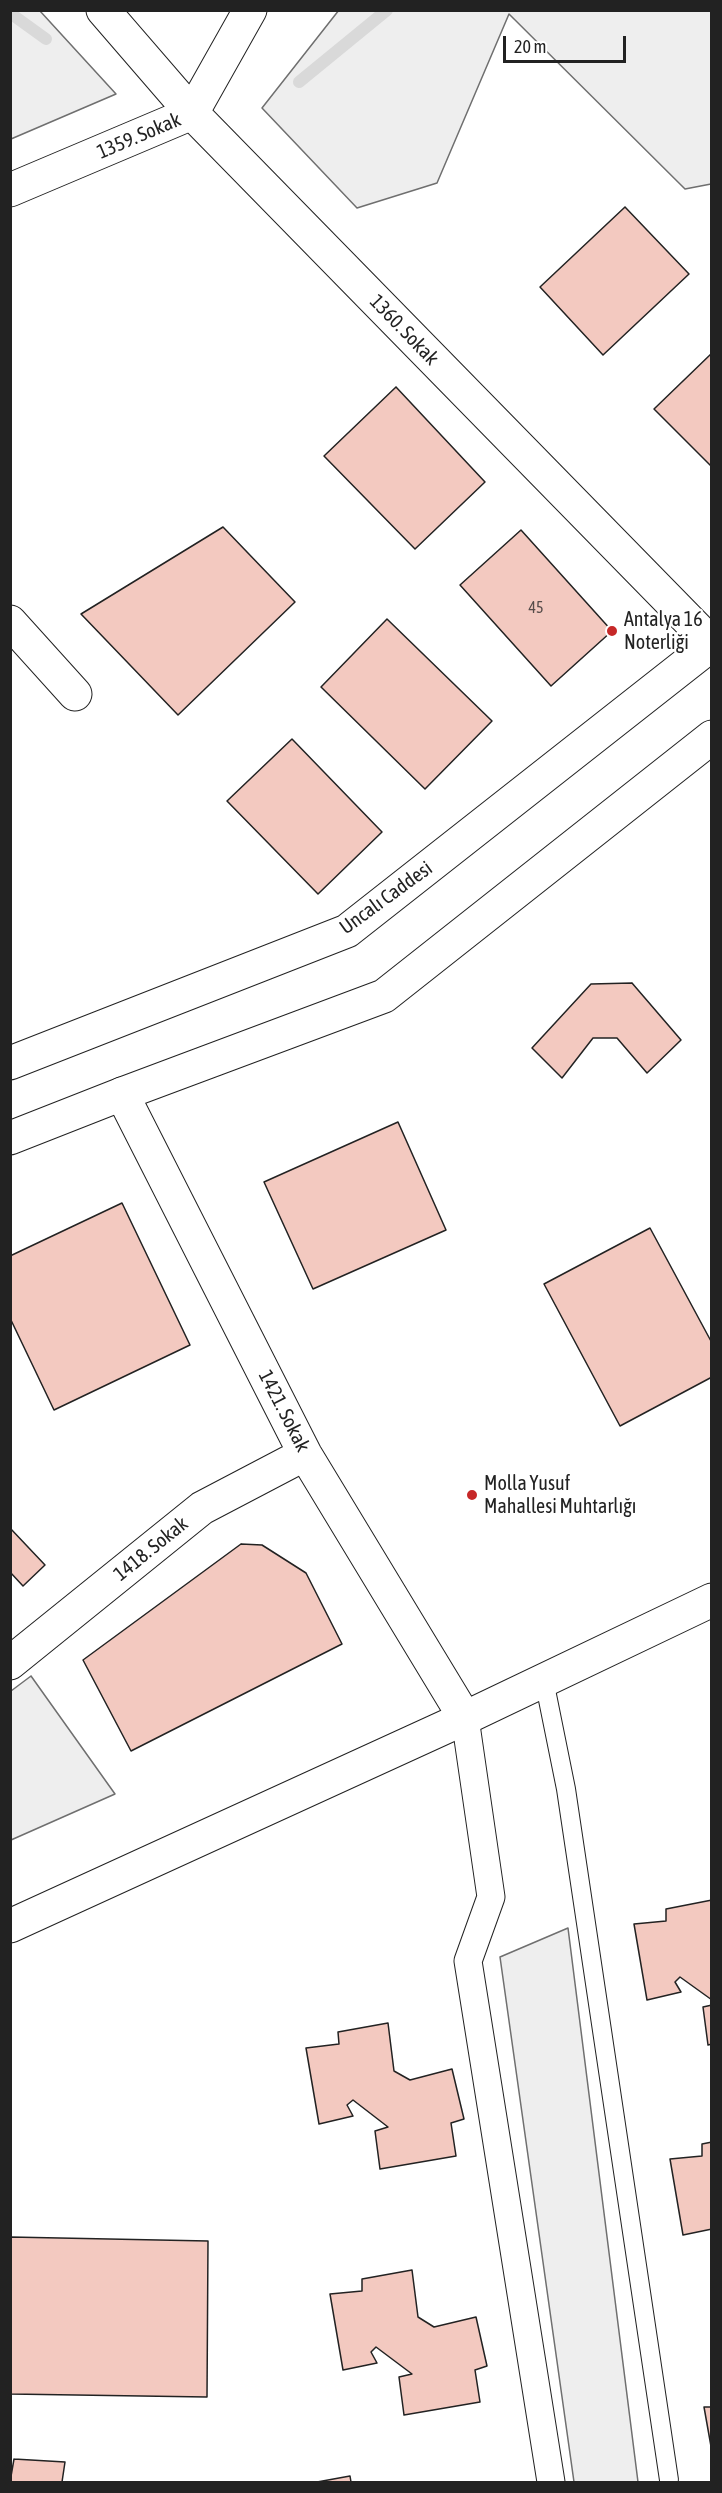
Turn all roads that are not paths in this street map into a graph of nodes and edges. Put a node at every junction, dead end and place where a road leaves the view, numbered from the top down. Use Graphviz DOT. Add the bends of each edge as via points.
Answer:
graph roads {
  1 [pos="103,10"];
  2 [pos="250,10"];
  3 [pos="192,113"];
  4 [pos="10,190"];
  5 [pos="10,622"];
  6 [pos="711,644"];
  7 [pos="75,694"];
  8 [pos="711,737"];
  9 [pos="10,1063"];
  10 [pos="122,1094"];
  11 [pos="10,1138"];
  12 [pos="305,1454"];
  13 [pos="711,1600"];
  14 [pos="10,1663"];
  15 [pos="544,1680"];
  16 [pos="465,1718"];
  17 [pos="10,1926"];
  18 [pos="669,2480"];
  19 [pos="551,2482"];
  1 -- 3 [label="street, 1360. Sokak"];
  2 -- 3 [label="street, 1359. Sokak"];
  3 -- 4 [label="street, 1359. Sokak"];
  3 -- 6 [label="street, 1360. Sokak"];
  5 -- 7 [label="street"];
  6 -- 9 [label="street, Uncalı Caddesi" via="347,931"];
  8 -- 10 [label="street" via="384,996"];
  10 -- 11 [label="street"];
  10 -- 12 [label="street, 1421. Sokak"];
  12 -- 14 [label="street, 1418. Sokak" via="202,1508"];
  12 -- 16 [label="street, 1421. Sokak"];
  13 -- 15 [label="street"];
  15 -- 16 [label="street"];
  15 -- 18 [label="lane" via="566,1789"];
  16 -- 17 [label="street"];
  16 -- 19 [label="street" via="491,1897 468,1961"];
}
